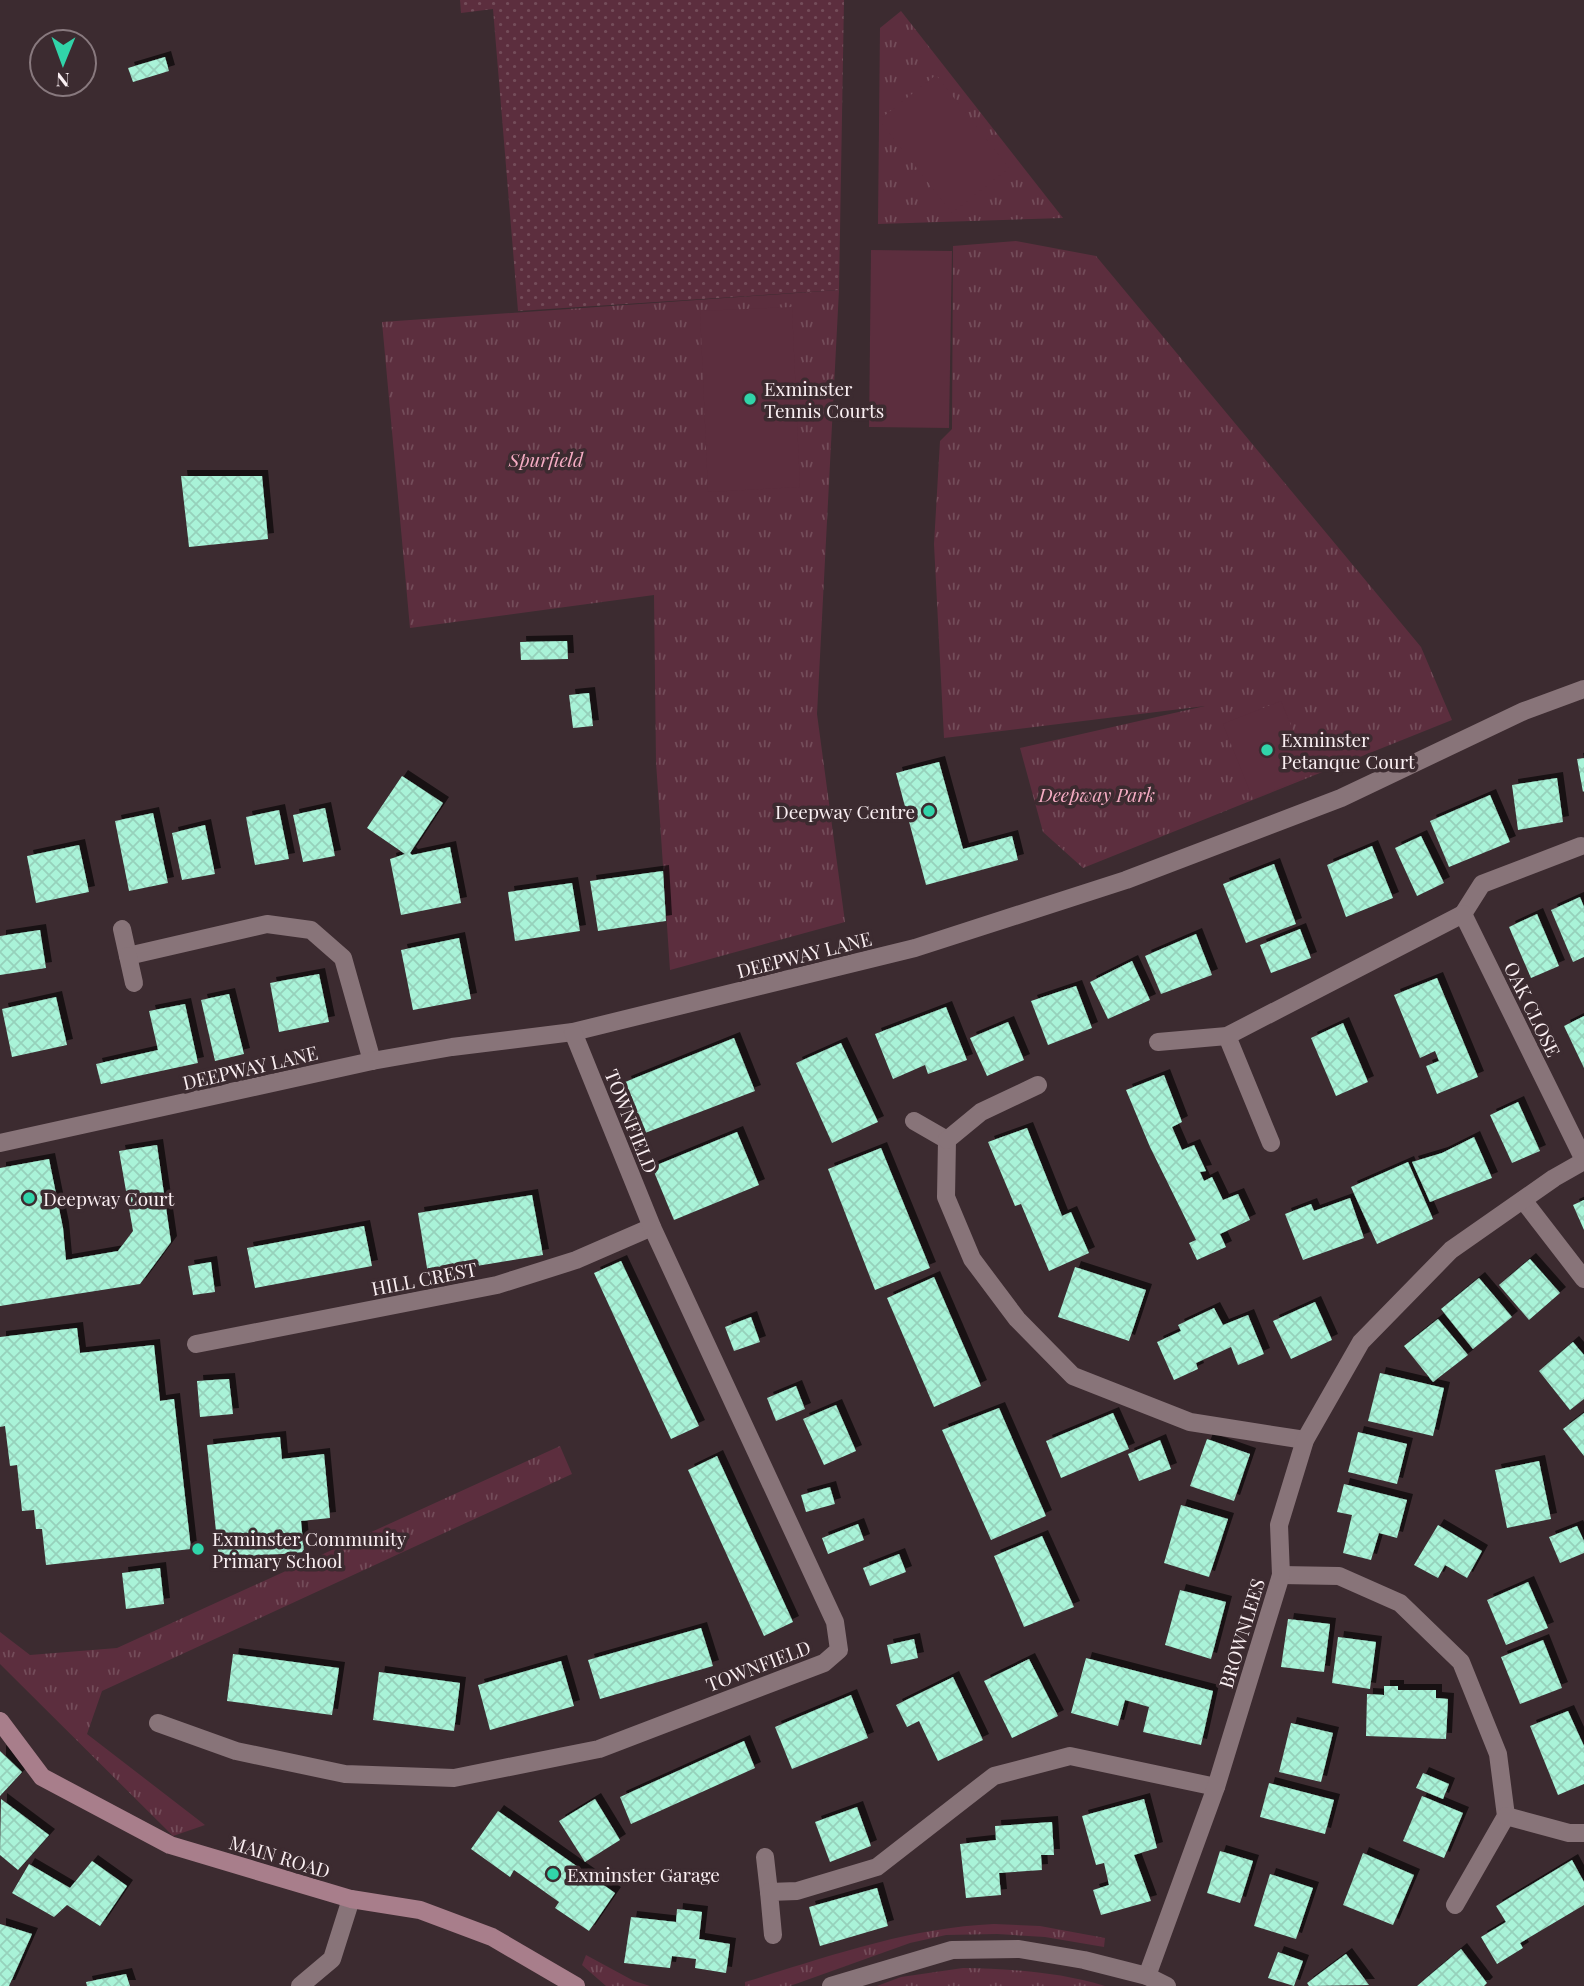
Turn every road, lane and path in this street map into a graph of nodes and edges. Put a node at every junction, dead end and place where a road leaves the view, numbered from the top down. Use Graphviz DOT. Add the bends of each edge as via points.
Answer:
graph roads {
  1 [pos="1584,689"];
  2 [pos="1581,846"];
  3 [pos="1463,914"];
  4 [pos="122,929"];
  5 [pos="128,956"];
  6 [pos="134,983"];
  7 [pos="573,1032"];
  8 [pos="1227,1036"];
  9 [pos="1158,1042"];
  10 [pos="372,1061"];
  11 [pos="1038,1086"];
  12 [pos="914,1121"];
  13 [pos="947,1140"];
  14 [pos="0,1143"];
  15 [pos="1271,1143"];
  16 [pos="1584,1160"];
  17 [pos="1523,1200"];
  18 [pos="652,1227"];
  19 [pos="1584,1279"];
  20 [pos="196,1344"];
  21 [pos="1305,1440"];
  22 [pos="1281,1575"];
  23 [pos="0,1721"];
  24 [pos="158,1723"];
  25 [pos="1216,1787"];
  26 [pos="1506,1816"];
  27 [pos="1584,1833"];
  28 [pos="765,1857"];
  29 [pos="769,1892"];
  30 [pos="351,1899"];
  31 [pos="1455,1905"];
  32 [pos="773,1935"];
  33 [pos="1147,1976"];
  34 [pos="300,1986"];
  35 [pos="576,1986"];
  36 [pos="831,1986"];
  37 [pos="1167,1986"];
  1 -- 7 [label="street, DEEPWAY LANE" via="1524,711 1341,798 1126,880 876,959"];
  2 -- 3 [label="street" via="1482,884"];
  3 -- 8 [label="street"];
  3 -- 16 [label="street, OAK CLOSE"];
  4 -- 5 [label="street"];
  5 -- 6 [label="street"];
  5 -- 10 [label="street" via="267,924 312,930 343,958"];
  7 -- 10 [label="street, DEEPWAY LANE"];
  7 -- 18 [label="street, TOWNFIELD"];
  8 -- 9 [label="street"];
  8 -- 15 [label="street"];
  10 -- 14 [label="street, DEEPWAY LANE"];
  11 -- 13 [label="street" via="981,1112"];
  12 -- 13 [label="street"];
  13 -- 21 [label="street" via="946,1197 972,1259 1017,1318 1073,1377 1190,1422"];
  16 -- 17 [label="street, BROWNLEES"];
  17 -- 19 [label="street"];
  17 -- 21 [label="street, BROWNLEES" via="1451,1250 1361,1342"];
  18 -- 20 [label="street, HILL CREST" via="576,1260 497,1285"];
  18 -- 24 [label="street, TOWNFIELD" via="835,1622 839,1650 824,1663 599,1749 454,1778 345,1774 236,1751"];
  21 -- 22 [label="street, BROWNLEES" via="1279,1525"];
  22 -- 25 [label="street, BROWNLEES"];
  22 -- 26 [label="street" via="1339,1576 1400,1603 1461,1662 1498,1754"];
  23 -- 30 [label="street, MAIN ROAD" via="42,1777 170,1845"];
  25 -- 29 [label="street" via="1070,1756 994,1776 877,1867 797,1891"];
  25 -- 33 [label="street, BROWNLEES"];
  26 -- 27 [label="street"];
  26 -- 31 [label="street"];
  28 -- 29 [label="street"];
  29 -- 32 [label="street"];
  30 -- 34 [label="street" via="332,1959"];
  30 -- 35 [label="street, MAIN ROAD" via="420,1910 492,1937"];
  33 -- 36 [label="street" via="1019,1949 952,1950"];
  33 -- 37 [label="street"];
}
